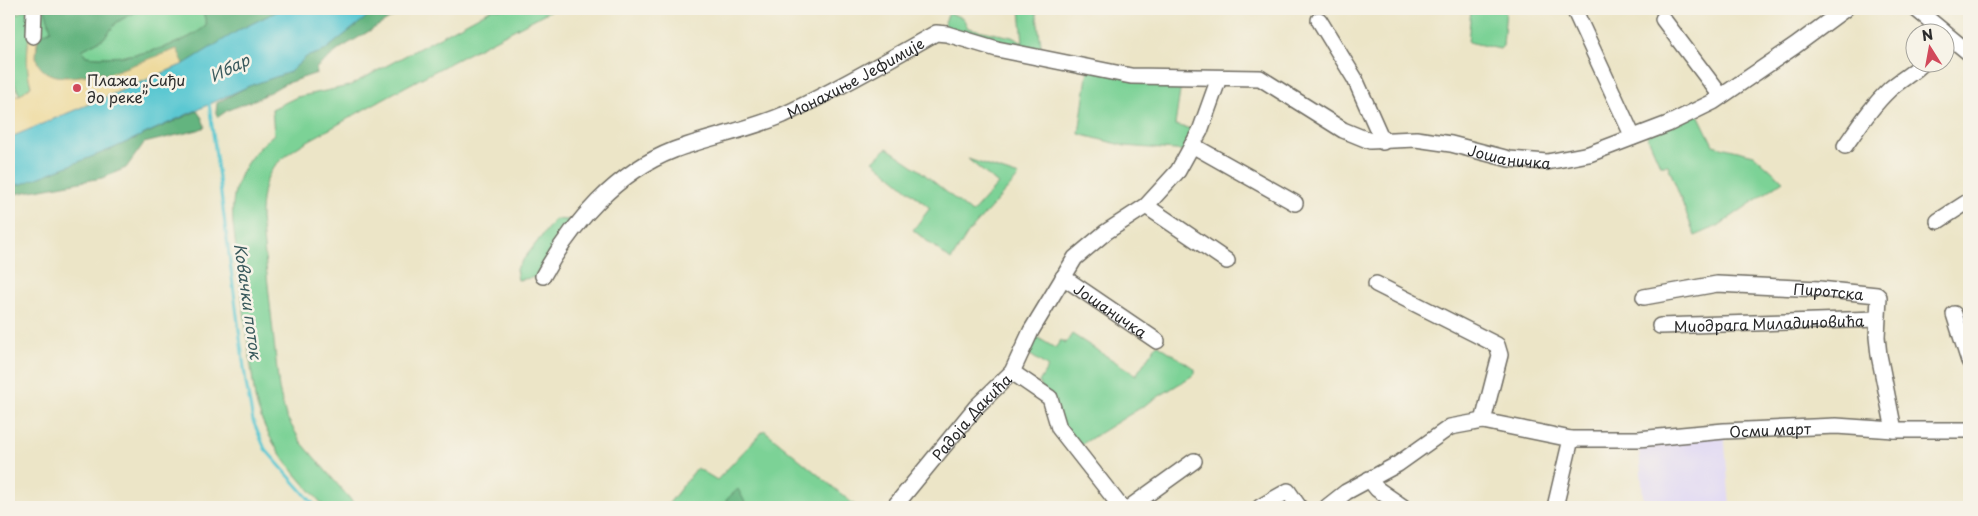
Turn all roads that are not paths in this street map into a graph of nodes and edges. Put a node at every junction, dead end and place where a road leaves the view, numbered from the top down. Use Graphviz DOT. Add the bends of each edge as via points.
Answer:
graph roads {
  1 [pos="34,9"];
  2 [pos="1574,9"];
  3 [pos="1845,9"];
  4 [pos="1916,9"];
  5 [pos="1319,20"];
  6 [pos="1662,20"];
  7 [pos="1932,22"];
  8 [pos="33,36"];
  9 [pos="1956,42"];
  10 [pos="1969,53"];
  11 [pos="1914,72"];
  12 [pos="1219,78"];
  13 [pos="1721,96"];
  14 [pos="1633,137"];
  15 [pos="1382,142"];
  16 [pos="1192,145"];
  17 [pos="1845,146"];
  18 [pos="1969,201"];
  19 [pos="1295,203"];
  20 [pos="1146,206"];
  21 [pos="1938,221"];
  22 [pos="1227,261"];
  23 [pos="543,276"];
  24 [pos="1063,277"];
  25 [pos="1376,284"];
  26 [pos="1644,297"];
  27 [pos="1954,314"];
  28 [pos="1877,319"];
  29 [pos="1660,326"];
  30 [pos="1157,341"];
  31 [pos="1969,361"];
  32 [pos="1012,372"];
  33 [pos="1484,421"];
  34 [pos="1894,430"];
  35 [pos="1969,430"];
  36 [pos="1571,439"];
  37 [pos="1194,461"];
  38 [pos="1369,479"];
  39 [pos="894,507"];
  40 [pos="1121,507"];
  41 [pos="1130,507"];
  42 [pos="1260,507"];
  43 [pos="1299,507"];
  44 [pos="1327,507"];
  45 [pos="1403,507"];
  46 [pos="1555,507"];
  1 -- 8 [label="street"];
  2 -- 14 [label="street"];
  3 -- 13 [label="street, Јошаничка"];
  4 -- 7 [label="street"];
  5 -- 15 [label="street" via="1355,79"];
  6 -- 13 [label="street"];
  9 -- 10 [label="street"];
  11 -- 17 [label="street" via="1877,103"];
  12 -- 15 [label="street, Јошаничка" via="1260,78 1343,130 1370,141"];
  12 -- 16 [label="street, Јошаничка"];
  12 -- 23 [label="street, Монахиње Јефимије" via="1131,76 936,33 780,116 673,151 641,167 590,209"];
  13 -- 14 [label="street, Јошаничка" via="1668,124"];
  14 -- 15 [label="street, Јошаничка" via="1588,154 1534,162 1416,139"];
  16 -- 19 [label="street"];
  16 -- 20 [label="street, Јошаничка" via="1178,170"];
  18 -- 21 [label="street"];
  20 -- 22 [label="street"];
  20 -- 24 [label="street, Јошаничка" via="1106,232 1075,258"];
  24 -- 30 [label="street, Јошаничка"];
  24 -- 32 [label="street, Јошаничка" via="1031,331"];
  25 -- 33 [label="street" via="1496,345 1500,355"];
  26 -- 28 [label="street, Пиротска" via="1717,284 1828,290 1877,295"];
  27 -- 31 [label="street"];
  28 -- 29 [label="street, Миодрага Миладиновића"];
  28 -- 34 [label="street, Пиротска" via="1879,355"];
  32 -- 39 [label="street, Радоја Дакића" via="976,407"];
  32 -- 40 [label="street, Радоја Дакића" via="1050,398 1059,428"];
  33 -- 36 [label="street, Осми март"];
  33 -- 38 [label="street, Осми март" via="1450,427 1398,464"];
  34 -- 35 [label="street, Осми март"];
  34 -- 36 [label="street, Осми март" via="1836,426 1638,439"];
  36 -- 46 [label="street"];
  37 -- 41 [label="street"];
  38 -- 44 [label="street, Осми март"];
  38 -- 45 [label="street" via="1377,489"];
  42 -- 43 [label="street" via="1288,491"];
}
